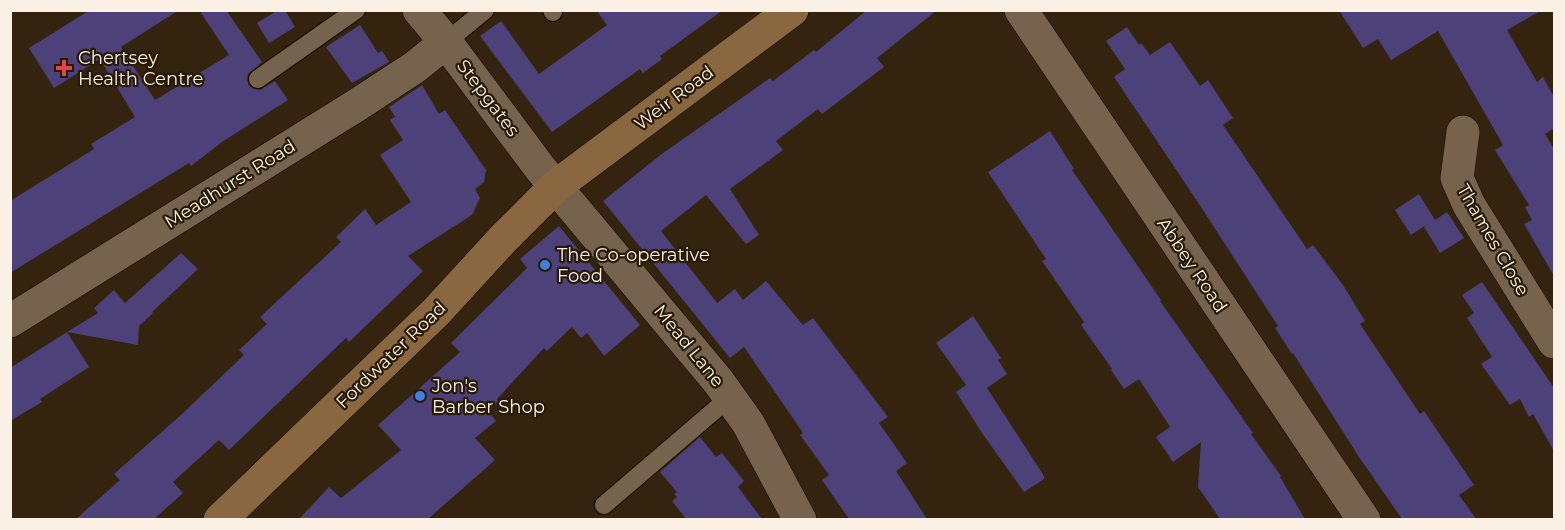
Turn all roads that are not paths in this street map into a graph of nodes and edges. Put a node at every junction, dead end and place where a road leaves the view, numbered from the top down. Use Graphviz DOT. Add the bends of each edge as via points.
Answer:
graph roads {
  1 [pos="356,10"];
  2 [pos="419,10"];
  3 [pos="485,10"];
  4 [pos="792,10"];
  5 [pos="1021,10"];
  6 [pos="446,42"];
  7 [pos="258,79"];
  8 [pos="1462,132"];
  9 [pos="556,186"];
  10 [pos="10,321"];
  11 [pos="1554,342"];
  12 [pos="730,397"];
  13 [pos="604,505"];
  14 [pos="220,519"];
  15 [pos="800,519"];
  16 [pos="1364,519"];
  1 -- 7 [label="lane"];
  2 -- 6 [label="street, Stepgates"];
  3 -- 6 [label="lane"];
  4 -- 9 [label="main road, Weir Road"];
  5 -- 16 [label="street, Abbey Road"];
  6 -- 9 [label="street, Stepgates"];
  6 -- 10 [label="street, Meadhurst Road" via="357,105"];
  8 -- 11 [label="street, Thames Close" via="1457,178"];
  9 -- 12 [label="street, Mead Lane"];
  9 -- 14 [label="main road, Fordwater Road" via="436,312"];
  12 -- 13 [label="lane"];
  12 -- 15 [label="street, Mead Lane"];
}
